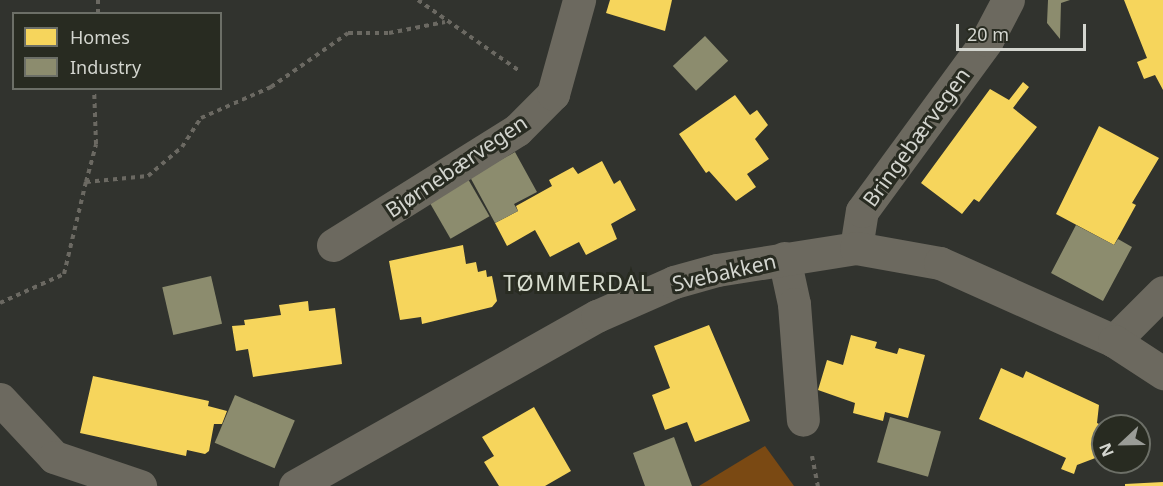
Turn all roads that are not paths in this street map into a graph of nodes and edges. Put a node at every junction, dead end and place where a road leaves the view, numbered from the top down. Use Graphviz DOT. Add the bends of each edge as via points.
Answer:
graph roads {
  1 [pos="579,0"];
  2 [pos="1008,0"];
  3 [pos="333,245"];
  4 [pos="856,248"];
  5 [pos="784,258"];
  6 [pos="1163,292"];
  7 [pos="1114,341"];
  8 [pos="1163,372"];
  9 [pos="0,399"];
  10 [pos="803,420"];
  11 [pos="140,486"];
  12 [pos="295,486"];
  1 -- 3 [label="street, Bjørnebærvegen" via="553,94 517,130"];
  2 -- 4 [label="street, Bringebærvegen" via="987,40 862,211"];
  4 -- 5 [label="street, Svebakken"];
  4 -- 7 [label="street, Svebakken" via="940,263"];
  5 -- 10 [label="street" via="794,304"];
  5 -- 12 [label="street, Svebakken" via="674,282 597,316"];
  6 -- 7 [label="street"];
  7 -- 8 [label="street, Svebakken"];
  9 -- 11 [label="street" via="54,457"];
}
